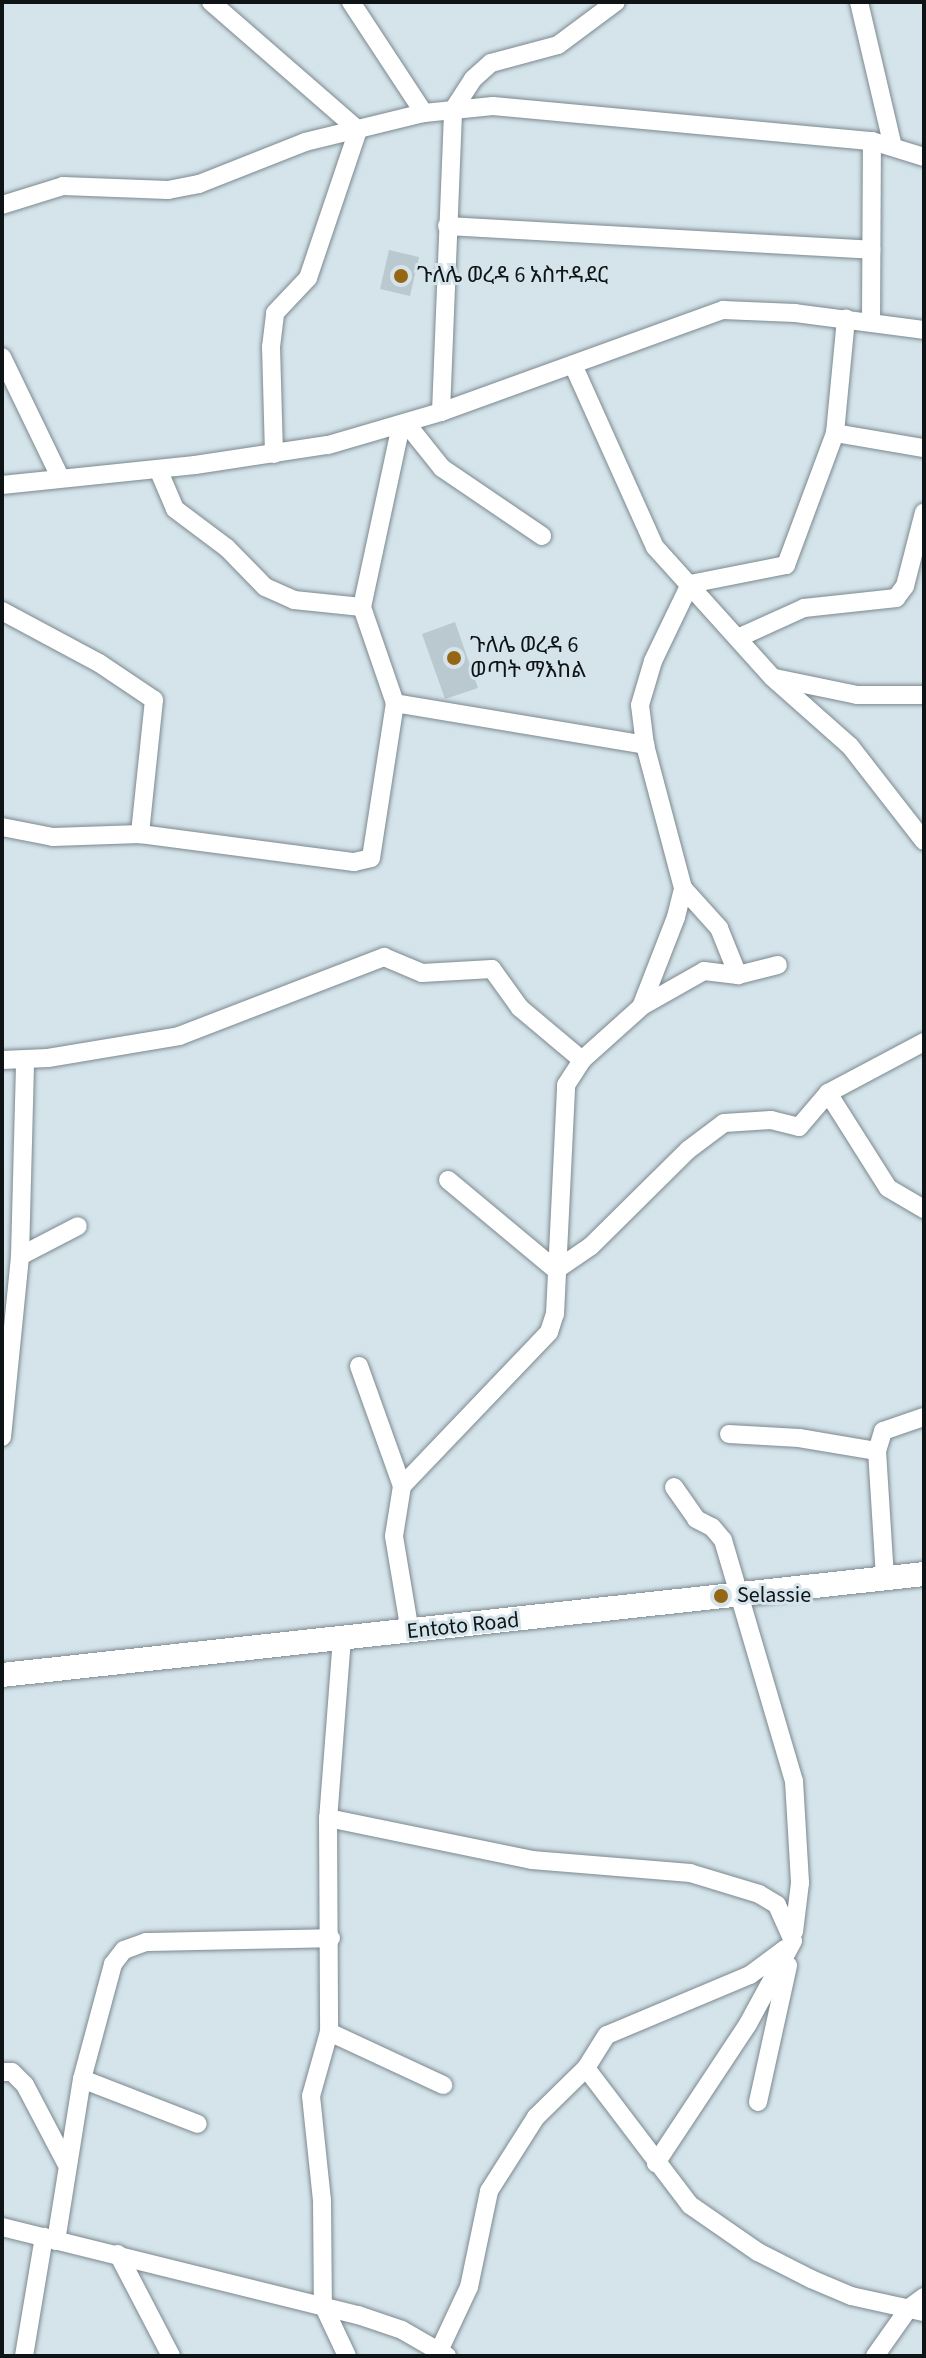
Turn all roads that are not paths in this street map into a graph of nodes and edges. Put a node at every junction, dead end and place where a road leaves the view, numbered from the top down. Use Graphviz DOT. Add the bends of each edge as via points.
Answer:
graph roads {
  1 [pos="211,2"];
  2 [pos="351,2"];
  3 [pos="859,2"];
  4 [pos="612,3"];
  5 [pos="453,110"];
  6 [pos="424,113"];
  7 [pos="358,130"];
  8 [pos="872,141"];
  9 [pos="892,143"];
  10 [pos="924,157"];
  11 [pos="2,205"];
  12 [pos="447,226"];
  13 [pos="871,250"];
  14 [pos="846,319"];
  15 [pos="871,322"];
  16 [pos="924,330"];
  17 [pos="2,357"];
  18 [pos="574,367"];
  19 [pos="441,412"];
  20 [pos="403,424"];
  21 [pos="835,433"];
  22 [pos="924,448"];
  23 [pos="274,454"];
  24 [pos="158,469"];
  25 [pos="60,477"];
  26 [pos="2,485"];
  27 [pos="924,512"];
  28 [pos="542,536"];
  29 [pos="690,584"];
  30 [pos="362,607"];
  31 [pos="2,611"];
  32 [pos="740,637"];
  33 [pos="772,677"];
  34 [pos="924,695"];
  35 [pos="395,703"];
  36 [pos="645,745"];
  37 [pos="2,827"];
  38 [pos="140,834"];
  39 [pos="924,841"];
  40 [pos="683,888"];
  41 [pos="778,965"];
  42 [pos="738,975"];
  43 [pos="641,1007"];
  44 [pos="924,1042"];
  45 [pos="2,1060"];
  46 [pos="25,1060"];
  47 [pos="582,1060"];
  48 [pos="828,1093"];
  49 [pos="448,1180"];
  50 [pos="924,1209"];
  51 [pos="78,1226"];
  52 [pos="20,1256"];
  53 [pos="556,1270"];
  54 [pos="359,1366"];
  55 [pos="924,1417"];
  56 [pos="729,1434"];
  57 [pos="2,1437"];
  58 [pos="877,1451"];
  59 [pos="402,1486"];
  60 [pos="674,1487"];
  61 [pos="924,1574"];
  62 [pos="885,1578"];
  63 [pos="741,1593"];
  64 [pos="410,1632"];
  65 [pos="342,1638"];
  66 [pos="2,1675"];
  67 [pos="328,1818"];
  68 [pos="331,1938"];
  69 [pos="793,1941"];
  70 [pos="329,2032"];
  71 [pos="586,2068"];
  72 [pos="2,2072"];
  73 [pos="82,2079"];
  74 [pos="443,2085"];
  75 [pos="758,2102"];
  76 [pos="198,2124"];
  77 [pos="66,2163"];
  78 [pos="656,2163"];
  79 [pos="2,2227"];
  80 [pos="50,2239"];
  81 [pos="118,2254"];
  82 [pos="323,2305"];
  83 [pos="919,2305"];
  84 [pos="443,2353"];
  85 [pos="24,2356"];
  86 [pos="171,2356"];
  87 [pos="347,2356"];
  88 [pos="875,2356"];
  1 -- 7 [label="street"];
  2 -- 6 [label="street"];
  3 -- 9 [label="street"];
  4 -- 5 [label="street" via="558,45 491,63"];
  5 -- 6 [label="street"];
  5 -- 8 [label="street" via="493,106"];
  5 -- 12 [label="street"];
  6 -- 7 [label="street"];
  7 -- 11 [label="street" via="305,142 199,184 168,190 63,186"];
  7 -- 23 [label="street" via="308,278 275,313"];
  8 -- 9 [label="street"];
  8 -- 13 [label="street"];
  9 -- 10 [label="street"];
  12 -- 13 [label="street"];
  12 -- 19 [label="street"];
  13 -- 15 [label="street"];
  14 -- 15 [label="street"];
  14 -- 18 [label="street" via="723,310"];
  14 -- 21 [label="street"];
  15 -- 16 [label="street"];
  17 -- 25 [label="street"];
  18 -- 19 [label="street"];
  18 -- 29 [label="street" via="655,547"];
  19 -- 20 [label="street"];
  20 -- 23 [label="street"];
  20 -- 28 [label="street" via="442,468"];
  20 -- 30 [label="street"];
  21 -- 22 [label="street"];
  21 -- 29 [label="street" via="786,565"];
  23 -- 24 [label="street"];
  24 -- 25 [label="street"];
  24 -- 30 [label="street" via="175,509 217,540 265,587 294,600"];
  25 -- 26 [label="street"];
  27 -- 32 [label="street" via="905,586 896,598 804,608"];
  29 -- 32 [label="street"];
  29 -- 36 [label="street" via="653,661 640,705"];
  30 -- 35 [label="street"];
  31 -- 38 [label="street" via="99,663 154,700"];
  32 -- 33 [label="street"];
  33 -- 34 [label="street" via="857,695"];
  33 -- 39 [label="street" via="850,746"];
  35 -- 36 [label="street"];
  35 -- 38 [label="street" via="373,852 365,862"];
  36 -- 40 [label="street"];
  37 -- 38 [label="street" via="81,839"];
  40 -- 42 [label="street" via="719,928"];
  40 -- 43 [label="street" via="656,977"];
  41 -- 42 [label="street"];
  42 -- 43 [label="street" via="704,971"];
  43 -- 47 [label="street"];
  44 -- 48 [label="street"];
  45 -- 46 [label="street"];
  46 -- 47 [label="street" via="179,1036 384,957 422,973 492,969 520,1008"];
  46 -- 52 [label="street"];
  47 -- 53 [label="street" via="566,1085"];
  48 -- 50 [label="street" via="888,1188"];
  48 -- 53 [label="street" via="799,1127 771,1120 724,1123 688,1150 591,1246"];
  49 -- 53 [label="street"];
  51 -- 52 [label="street"];
  52 -- 57 [label="street"];
  53 -- 59 [label="street" via="555,1314 539,1348"];
  54 -- 59 [label="street"];
  55 -- 58 [label="street" via="883,1431"];
  56 -- 58 [label="street" via="799,1438"];
  58 -- 62 [label="street"];
  59 -- 64 [label="street" via="394,1536"];
  60 -- 63 [label="street" via="696,1519 719,1532"];
  61 -- 62 [label="main road, Entoto Road"];
  62 -- 63 [label="main road, Entoto Road"];
  63 -- 64 [label="main road, Entoto Road"];
  63 -- 69 [label="street" via="794,1781 800,1883"];
  64 -- 65 [label="main road, Entoto Road"];
  65 -- 66 [label="main road, Entoto Road"];
  65 -- 67 [label="street"];
  67 -- 68 [label="street"];
  67 -- 69 [label="street" via="532,1860 710,1878 777,1905"];
  68 -- 70 [label="street"];
  68 -- 73 [label="street" via="146,1942 124,1950 113,1964"];
  69 -- 71 [label="street" via="750,1975 621,2026 607,2035"];
  69 -- 75 [label="street"];
  69 -- 78 [label="street" via="748,2024"];
  70 -- 74 [label="street"];
  70 -- 82 [label="street" via="311,2096 322,2200"];
  71 -- 78 [label="street"];
  71 -- 84 [label="street" via="536,2117 489,2191 469,2287"];
  72 -- 77 [label="street" via="12,2072 25,2085"];
  73 -- 76 [label="street"];
  73 -- 77 [label="street"];
  77 -- 80 [label="street"];
  78 -- 83 [label="street" via="690,2205 758,2252 851,2296"];
  79 -- 80 [label="street"];
  80 -- 81 [label="street"];
  80 -- 85 [label="street"];
  81 -- 82 [label="street"];
  81 -- 86 [label="street"];
  82 -- 84 [label="street" via="402,2330"];
  82 -- 87 [label="street"];
  83 -- 88 [label="street"];
}
